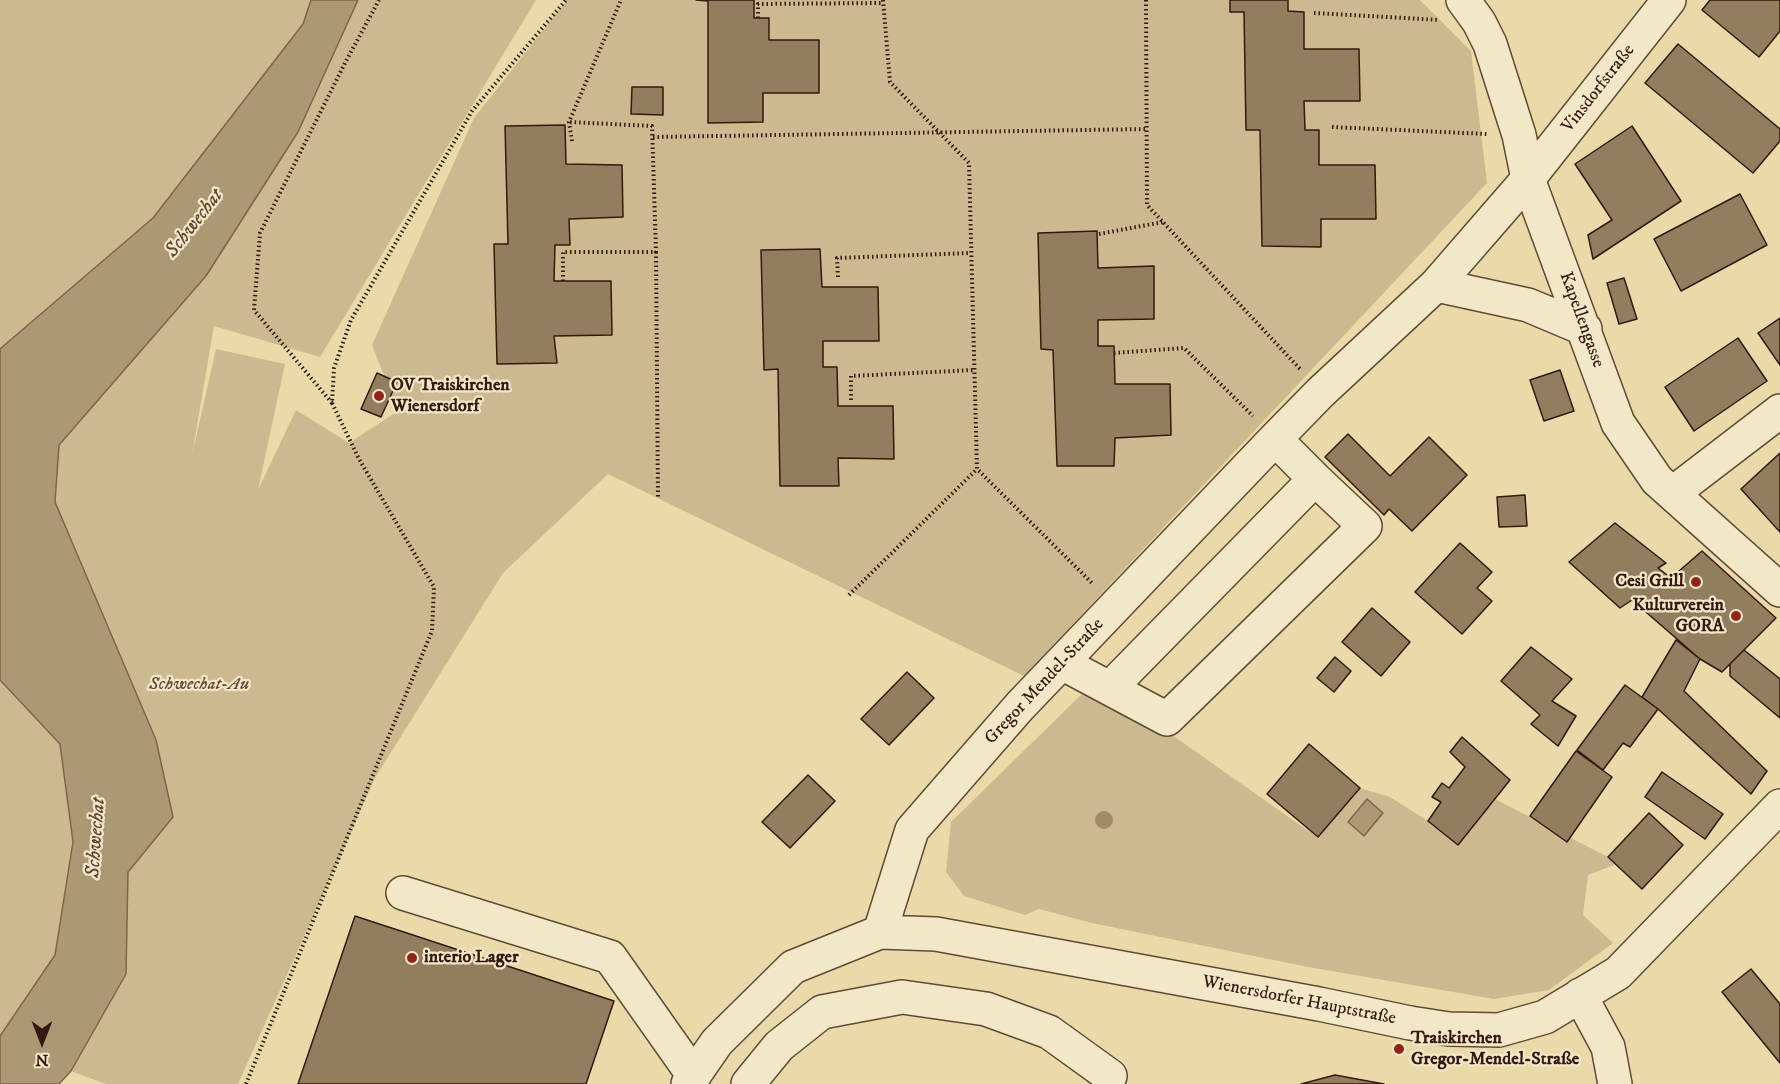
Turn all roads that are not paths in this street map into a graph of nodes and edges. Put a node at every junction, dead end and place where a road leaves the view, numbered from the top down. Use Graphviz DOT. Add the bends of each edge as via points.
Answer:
graph roads {
  1 [pos="1669,0"];
  2 [pos="1471,11"];
  3 [pos="1528,179"];
  4 [pos="1436,285"];
  5 [pos="1585,329"];
  6 [pos="1780,411"];
  7 [pos="1275,439"];
  8 [pos="1315,479"];
  9 [pos="1673,493"];
  10 [pos="1780,590"];
  11 [pos="1062,663"];
  12 [pos="1110,688"];
  13 [pos="1780,806"];
  14 [pos="403,893"];
  15 [pos="880,932"];
  16 [pos="1580,995"];
  17 [pos="1110,1076"];
  18 [pos="691,1080"];
  19 [pos="748,1084"];
  20 [pos="1615,1084"];
  1 -- 3 [label="street, Vinsdorfstraße"];
  2 -- 3 [label="street, Kapellengasse" via="1491,44"];
  3 -- 4 [label="street, Gregor Mendel-Straße"];
  3 -- 5 [label="street, Kapellengasse"];
  4 -- 5 [label="street" via="1528,305"];
  4 -- 7 [label="street, Gregor Mendel-Straße"];
  5 -- 9 [label="street, Kapellengasse" via="1618,423 1657,480"];
  6 -- 9 [label="street"];
  7 -- 8 [label="street"];
  7 -- 11 [label="street, Gregor Mendel-Straße"];
  8 -- 12 [label="street"];
  8 -- 12 [label="street" via="1365,526 1167,719"];
  9 -- 10 [label="street, Kapellengasse"];
  11 -- 12 [label="street"];
  11 -- 15 [label="street, Gregor Mendel-Straße" via="912,830"];
  13 -- 16 [label="street, Wienersdorfer Hauptstraße" via="1618,973"];
  14 -- 18 [label="street" via="610,957"];
  15 -- 16 [label="street, Wienersdorfer Hauptstraße" via="936,934 1449,1029 1499,1030 1545,1017"];
  15 -- 18 [label="street" via="793,967 717,1042"];
  16 -- 20 [label="street" via="1608,1047"];
  17 -- 19 [label="street" via="1039,1028 986,1009 902,997 822,1012 779,1046"];
}
